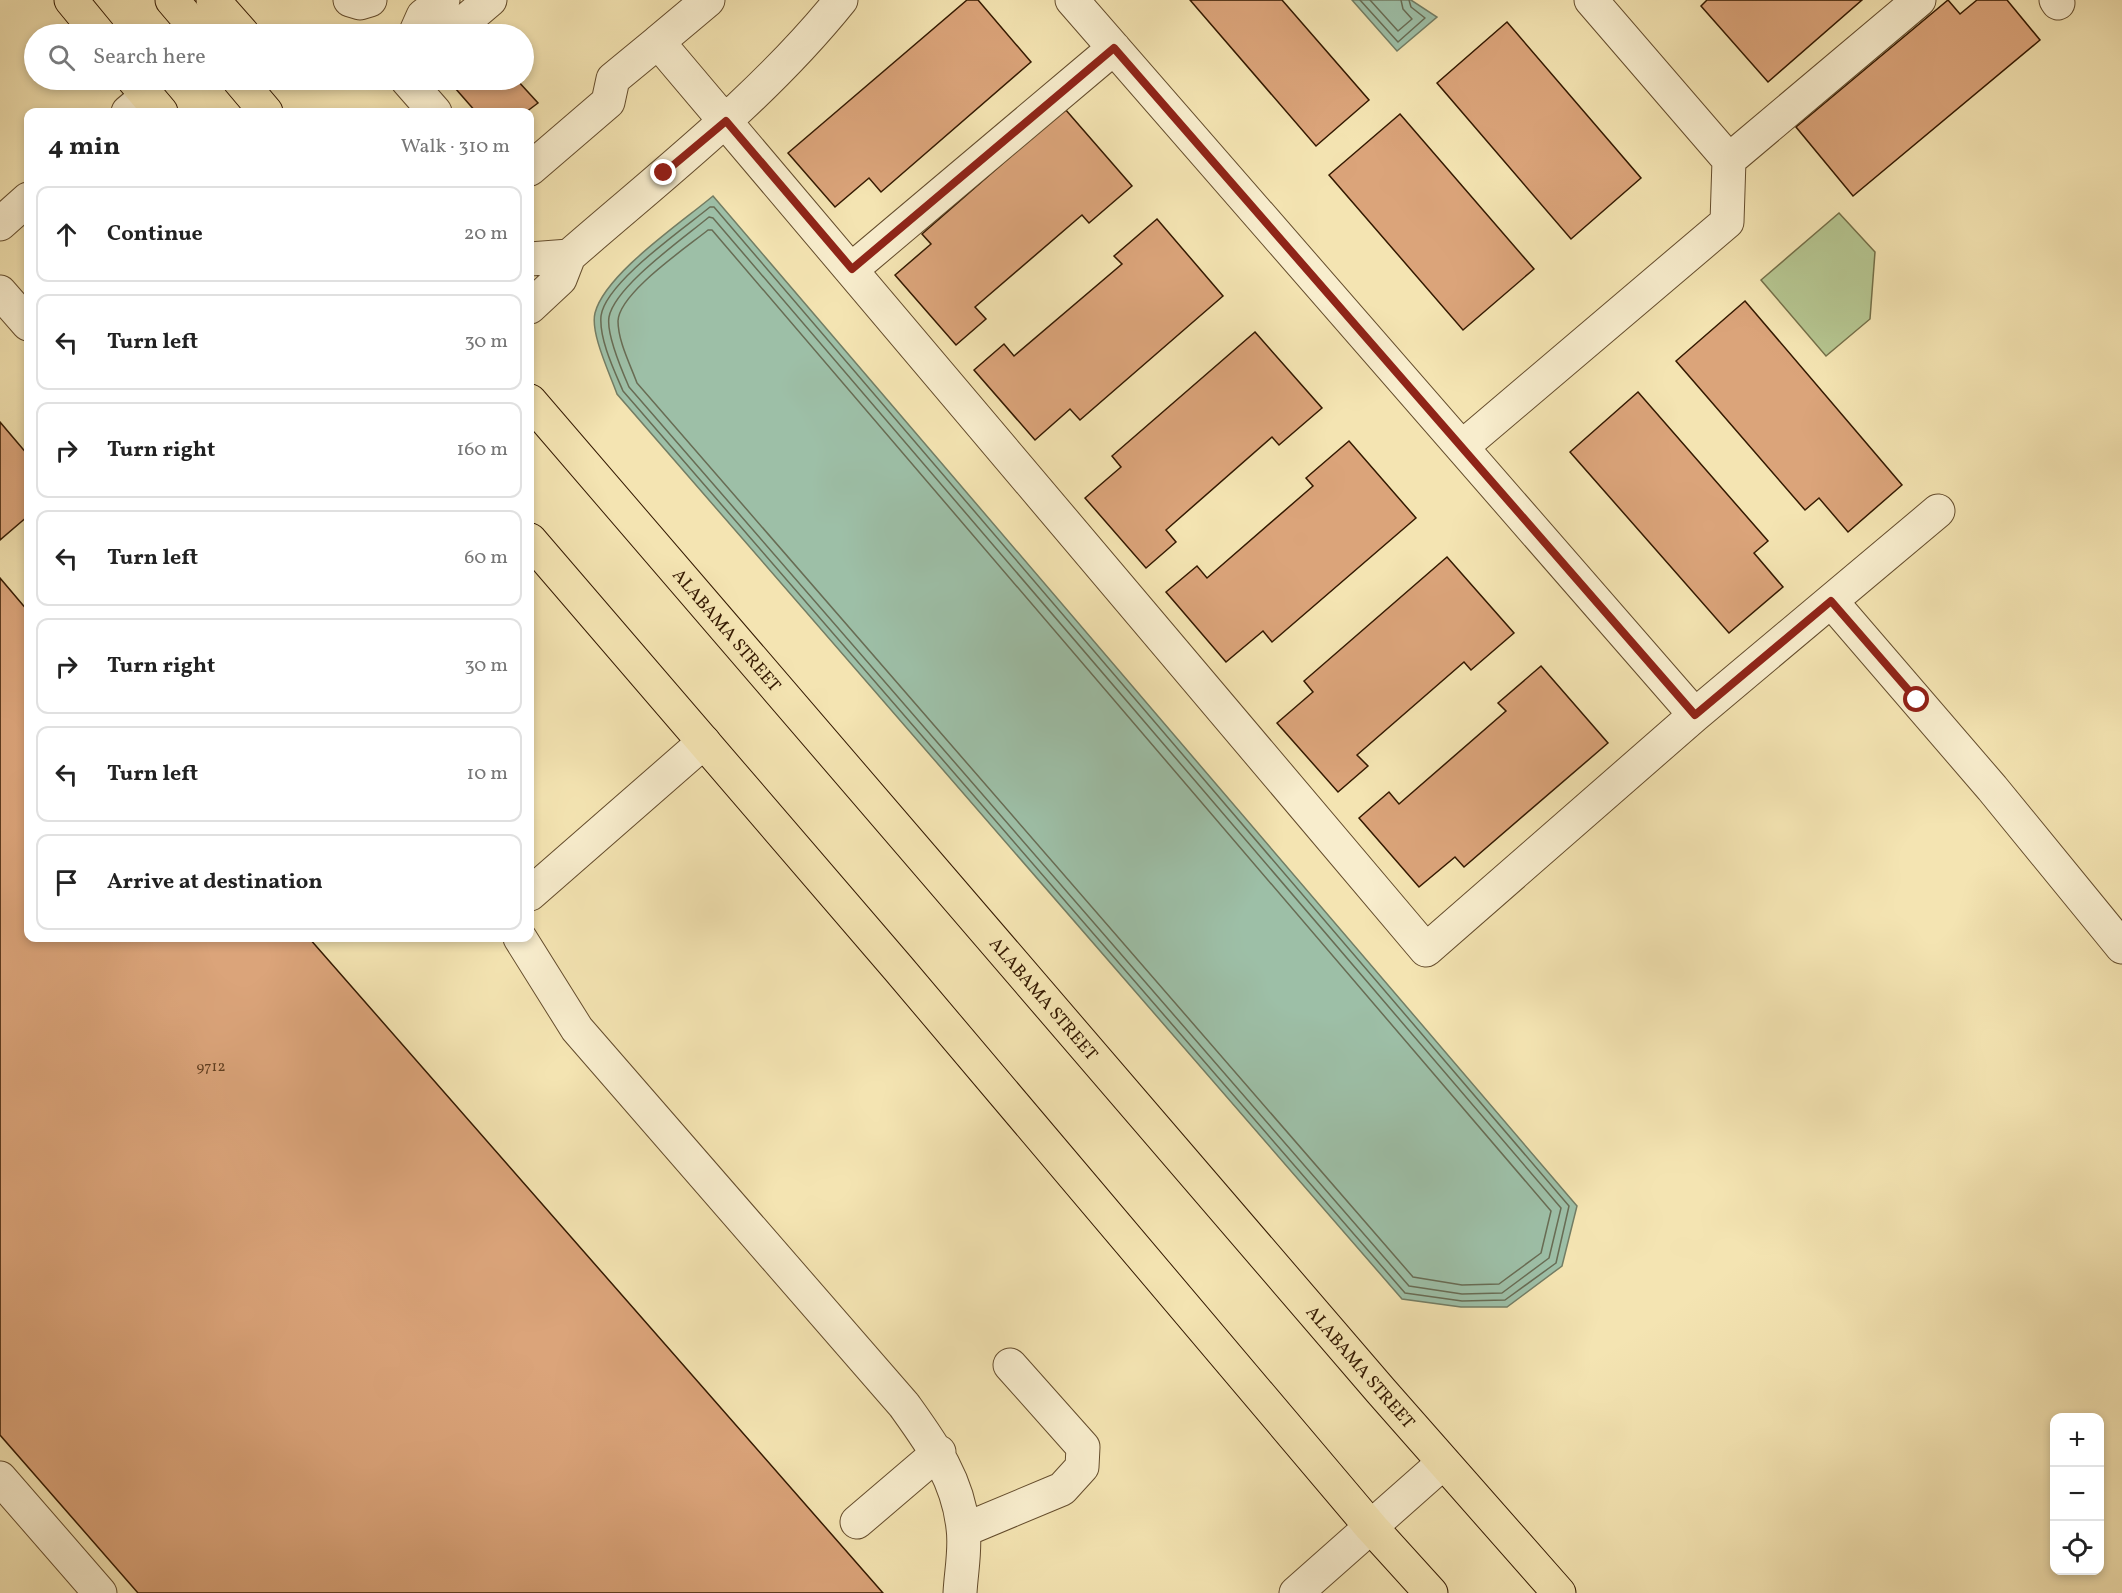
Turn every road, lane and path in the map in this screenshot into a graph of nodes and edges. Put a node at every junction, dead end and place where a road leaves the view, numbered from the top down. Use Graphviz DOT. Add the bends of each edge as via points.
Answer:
graph roads {
  1 [pos="71,0"];
  2 [pos="172,0"];
  3 [pos="213,0"];
  4 [pos="350,0"];
  5 [pos="370,0"];
  6 [pos="443,0"];
  7 [pos="490,0"];
  8 [pos="708,0"];
  9 [pos="841,0"];
  10 [pos="1072,0"];
  11 [pos="1591,0"];
  12 [pos="1919,0"];
  13 [pos="91,24"];
  14 [pos="192,24"];
  15 [pos="234,24"];
  16 [pos="419,24"];
  17 [pos="462,24"];
  18 [pos="658,42"];
  19 [pos="1114,48"];
  20 [pos="248,90"];
  21 [pos="264,90"];
  22 [pos="416,90"];
  23 [pos="264,108"];
  24 [pos="266,108"];
  25 [pos="432,108"];
  26 [pos="726,121"];
  27 [pos="1729,160"];
  28 [pos="534,166"];
  29 [pos="24,203"];
  30 [pos="0,224"];
  31 [pos="569,256"];
  32 [pos="534,259"];
  33 [pos="852,269"];
  34 [pos="0,292"];
  35 [pos="534,303"];
  36 [pos="24,319"];
  37 [pos="534,406"];
  38 [pos="1462,447"];
  39 [pos="1938,511"];
  40 [pos="534,545"];
  41 [pos="1831,601"];
  42 [pos="1695,715"];
  43 [pos="704,742"];
  44 [pos="534,891"];
  45 [pos="523,942"];
  46 [pos="2122,947"];
  47 [pos="1010,1365"];
  48 [pos="939,1452"];
  49 [pos="1443,1462"];
  50 [pos="0,1478"];
  51 [pos="857,1522"];
  52 [pos="1371,1527"];
  53 [pos="964,1530"];
  54 [pos="100,1593"];
  55 [pos="960,1593"];
  56 [pos="1296,1593"];
  57 [pos="1431,1593"];
  58 [pos="1559,1593"];
  1 -- 13 [label="main road"];
  2 -- 14 [label="main road"];
  3 -- 15 [label="main road"];
  4 -- 5 [label="street"];
  6 -- 16 [label="street" via="423,16"];
  7 -- 17 [label="street"];
  8 -- 18 [label="street"];
  9 -- 26 [label="street" via="805,45"];
  10 -- 19 [label="street"];
  11 -- 27 [label="street"];
  12 -- 27 [label="street"];
  18 -- 26 [label="street"];
  18 -- 28 [label="street" via="613,79 608,102"];
  19 -- 33 [label="street"];
  19 -- 38 [label="street"];
  20 -- 23 [label="main road"];
  21 -- 24 [label="main road"];
  22 -- 25 [label="street"];
  26 -- 31 [label="street"];
  26 -- 33 [label="street"];
  27 -- 38 [label="street" via="1727,222"];
  29 -- 30 [label="street"];
  31 -- 32 [label="street"];
  31 -- 35 [label="street" via="560,279"];
  33 -- 42 [label="street" via="1426,950"];
  34 -- 36 [label="street"];
  37 -- 49 [label="main road, ALABAMA STREET"];
  38 -- 42 [label="street"];
  39 -- 41 [label="street"];
  40 -- 43 [label="main road"];
  41 -- 42 [label="street"];
  41 -- 46 [label="street"];
  43 -- 44 [label="street"];
  43 -- 52 [label="main road"];
  45 -- 48 [label="street" via="577,1029 904,1405"];
  47 -- 53 [label="street" via="1083,1447 1082,1467 1062,1489"];
  48 -- 51 [label="street"];
  48 -- 53 [label="street" via="956,1489"];
  49 -- 52 [label="street"];
  49 -- 58 [label="main road, ALABAMA STREET"];
  50 -- 54 [label="street"];
  52 -- 56 [label="street"];
  52 -- 57 [label="main road"];
  53 -- 55 [label="street"];
}
